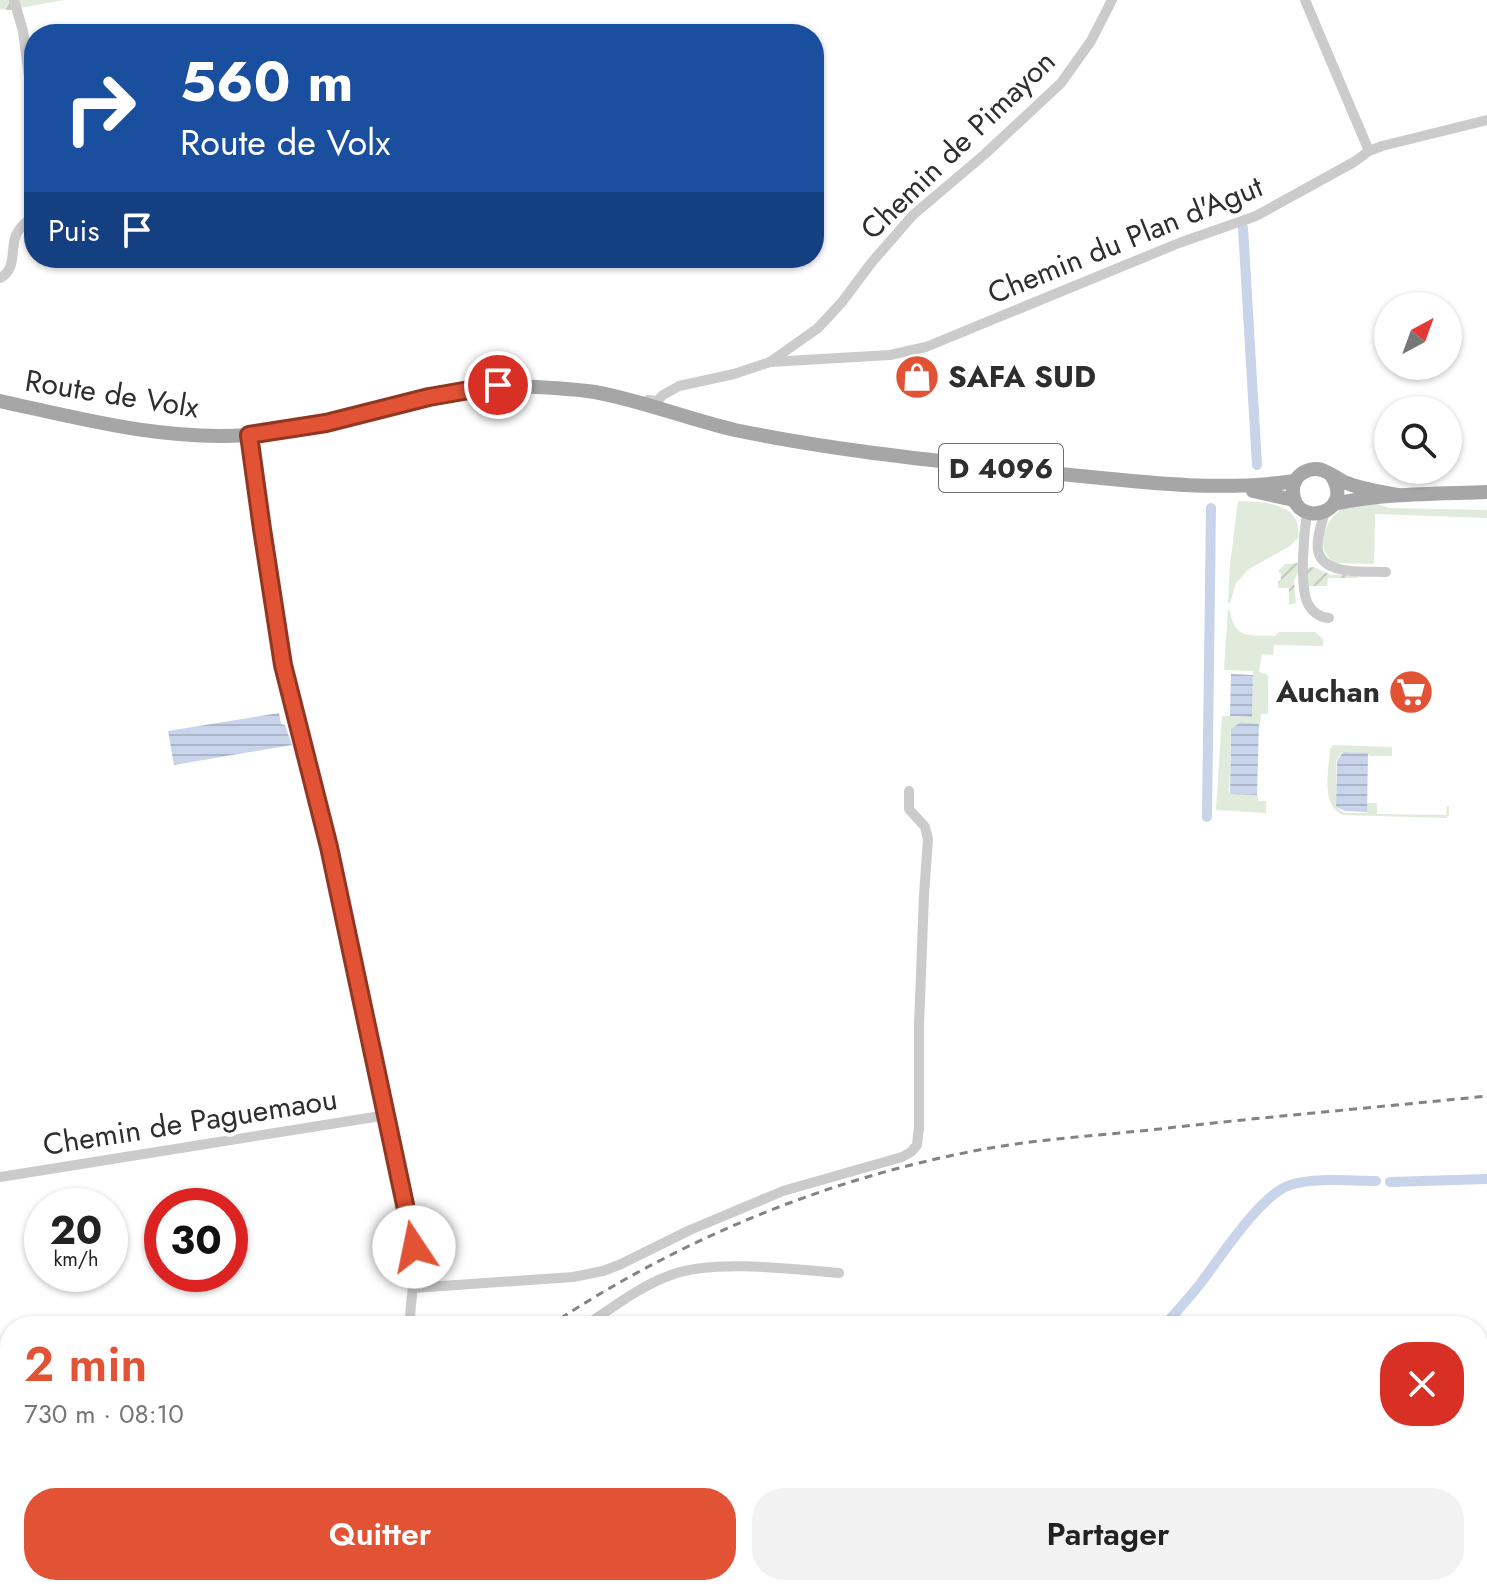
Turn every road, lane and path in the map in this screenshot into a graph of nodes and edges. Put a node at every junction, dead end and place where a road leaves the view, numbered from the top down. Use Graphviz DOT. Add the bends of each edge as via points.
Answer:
graph roads {
  1 [pos="14,0"];
  2 [pos="1112,0"];
  3 [pos="1305,0"];
  4 [pos="24,39"];
  5 [pos="1487,120"];
  6 [pos="1369,151"];
  7 [pos="24,226"];
  8 [pos="0,278"];
  9 [pos="770,362"];
  10 [pos="498,385"];
  11 [pos="597,393"];
  12 [pos="660,399"];
  13 [pos="0,401"];
  14 [pos="249,435"];
  15 [pos="771,435"];
  16 [pos="1331,475"];
  17 [pos="1295,481"];
  18 [pos="1233,487"];
  19 [pos="1487,492"];
  20 [pos="1398,495"];
  21 [pos="1294,500"];
  22 [pos="1329,508"];
  23 [pos="1307,512"];
  24 [pos="1386,572"];
  25 [pos="1329,618"];
  26 [pos="909,791"];
  27 [pos="387,1115"];
  28 [pos="0,1177"];
  29 [pos="839,1273"];
  30 [pos="414,1288"];
  31 [pos="410,1316"];
  32 [pos="601,1316"];
  1 -- 4 [label="street"];
  2 -- 9 [label="street, Chemin de Pimayon" via="1079,61 1052,93 913,215 818,328"];
  3 -- 6 [label="street"];
  5 -- 6 [label="street, Chemin du Plan d'Agut"];
  6 -- 9 [label="street, Chemin du Plan d'Agut" via="1256,216 926,347 890,355"];
  7 -- 8 [label="street" via="16,235 10,268"];
  9 -- 12 [label="street, Chemin de Pimayon" via="679,386"];
  10 -- 11 [label="main road, Route de Volx / D 4096"];
  10 -- 12 [label="main road, Route de Volx / D 4096" via="565,380"];
  10 -- 14 [label="main road, Route de Volx / D 4096"];
  11 -- 12 [label="street" via="609,390"];
  11 -- 15 [label="main road, Route de Volx / D 4096"];
  12 -- 15 [label="main road, Route de Volx / D 4096"];
  13 -- 14 [label="main road, Route de Volx / D 4096" via="159,433"];
  14 -- 27 [label="street" via="283,665"];
  15 -- 18 [label="main road, Route de Volx / D 4096" via="947,462"];
  16 -- 17 [label="main road" via="1312,469"];
  16 -- 20 [label="main road"];
  16 -- 22 [label="main road" via="1338,489"];
  17 -- 18 [label="main road, Route de Volx / D 4096"];
  17 -- 21 [label="main road"];
  18 -- 21 [label="main road, Route de Volx / D 4096"];
  19 -- 20 [label="main road"];
  20 -- 22 [label="main road"];
  21 -- 23 [label="main road"];
  22 -- 23 [label="main road" via="1319,514"];
  22 -- 24 [label="street" via="1318,548 1323,561 1335,569"];
  23 -- 25 [label="street" via="1306,599 1317,614"];
  26 -- 30 [label="street" via="909,809 927,829 928,839 919,1127 911,1152 783,1191 603,1271"];
  27 -- 28 [label="street, Chemin de Paguemaou"];
  27 -- 30 [label="street" via="415,1255"];
  29 -- 32 [label="street" via="749,1267 680,1272"];
  30 -- 31 [label="street"];
}
